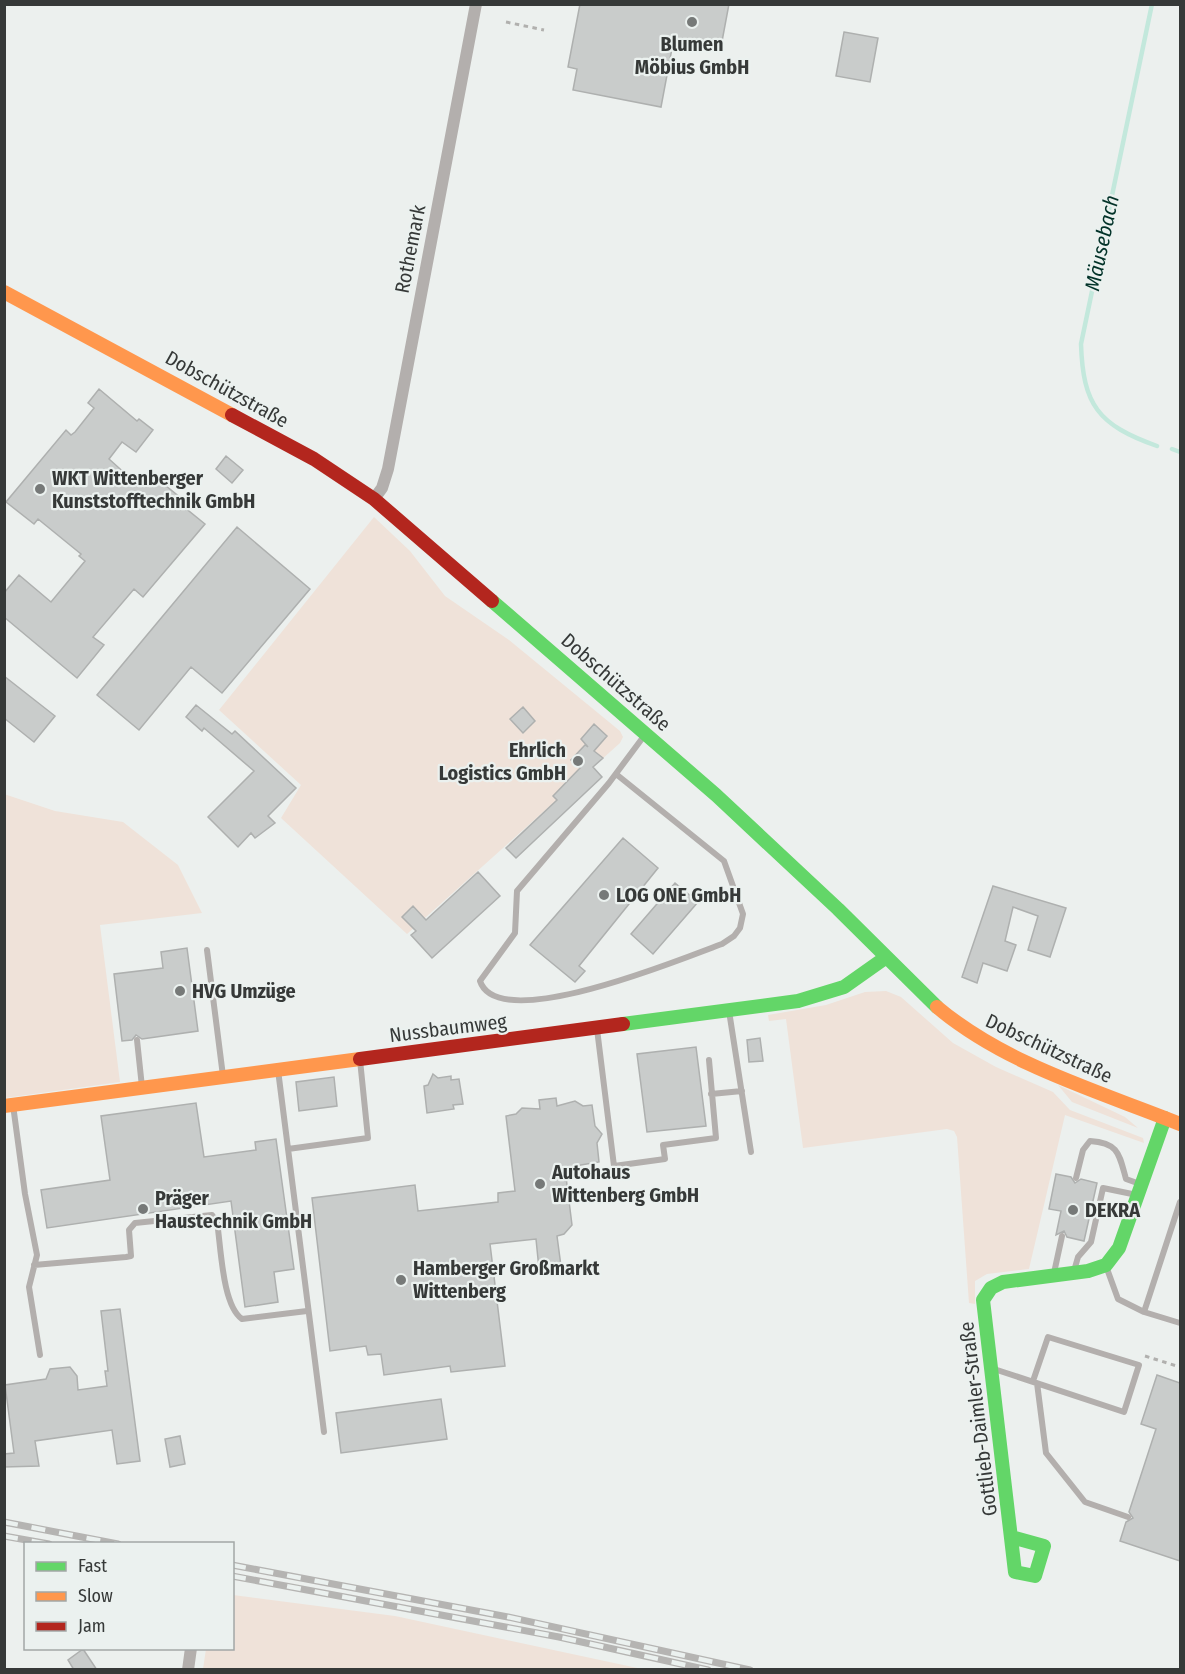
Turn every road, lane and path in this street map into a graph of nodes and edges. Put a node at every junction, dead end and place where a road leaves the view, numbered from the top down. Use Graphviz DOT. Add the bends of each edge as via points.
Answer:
graph roads {
  1 [pos="476,4"];
  2 [pos="506,22"];
  3 [pos="544,30"];
  4 [pos="4,292"];
  5 [pos="374,499"];
  6 [pos="646,733"];
  7 [pos="616,774"];
  8 [pos="207,950"];
  9 [pos="885,958"];
  10 [pos="729,1011"];
  11 [pos="597,1028"];
  12 [pos="137,1040"];
  13 [pos="360,1059"];
  14 [pos="709,1059"];
  15 [pos="278,1069"];
  16 [pos="223,1077"];
  17 [pos="142,1087"];
  18 [pos="742,1091"];
  19 [pos="711,1094"];
  20 [pos="9,1105"];
  21 [pos="1165,1118"];
  22 [pos="1180,1124"];
  23 [pos="288,1149"];
  24 [pos="751,1152"];
  25 [pos="1076,1178"];
  26 [pos="1139,1190"];
  27 [pos="1180,1202"];
  28 [pos="1062,1236"];
  29 [pos="34,1265"];
  30 [pos="1106,1265"];
  31 [pos="1074,1273"];
  32 [pos="1054,1275"];
  33 [pos="307,1311"];
  34 [pos="1144,1312"];
  35 [pos="1180,1323"];
  36 [pos="40,1355"];
  37 [pos="1139,1365"];
  38 [pos="991,1367"];
  39 [pos="1180,1367"];
  40 [pos="1035,1382"];
  41 [pos="324,1432"];
  42 [pos="1128,1516"];
  43 [pos="1011,1537"];
  44 [pos="191,1650"];
  45 [pos="188,1670"];
  1 -- 5 [label="street, Rothemark" via="388,469"];
  2 -- 3 [label="path"];
  4 -- 5 [label="street, Dobschützstraße" via="314,459"];
  5 -- 6 [label="street, Dobschützstraße"];
  6 -- 7 [label="lane"];
  6 -- 9 [label="street, Dobschützstraße" via="774,848"];
  7 -- 7 [label="lane" via="517,891 515,933 482,977 482,987 489,992 525,1002 627,979 729,941 740,928 741,905 724,861"];
  8 -- 16 [label="lane"];
  9 -- 10 [label="street, Nussbaumweg" via="854,981 829,993"];
  9 -- 21 [label="street, Dobschützstraße" via="928,1001 990,1045"];
  10 -- 11 [label="street, Nussbaumweg"];
  10 -- 18 [label="lane"];
  11 -- 13 [label="street, Nussbaumweg"];
  11 -- 19 [label="lane" via="614,1167 665,1159 663,1145 716,1138"];
  12 -- 17 [label="lane"];
  13 -- 15 [label="street, Nussbaumweg"];
  13 -- 23 [label="lane" via="368,1138"];
  14 -- 19 [label="lane"];
  15 -- 16 [label="street, Nussbaumweg"];
  15 -- 23 [label="lane"];
  16 -- 17 [label="street, Nussbaumweg"];
  17 -- 20 [label="street, Nussbaumweg"];
  18 -- 19 [label="lane"];
  18 -- 24 [label="lane"];
  20 -- 29 [label="lane" via="37,1255"];
  21 -- 22 [label="street, Dobschützstraße"];
  21 -- 26 [label="street"];
  23 -- 33 [label="lane"];
  25 -- 26 [label="lane" via="1083,1150 1090,1141 1106,1142 1118,1152 1126,1179"];
  26 -- 30 [label="street" via="1119,1248"];
  26 -- 31 [label="lane" via="1103,1188 1091,1242 1078,1257"];
  27 -- 34 [label="lane"];
  28 -- 32 [label="lane"];
  29 -- 33 [label="lane" via="131,1256 129,1230 135,1223 212,1215 217,1222 234,1314 242,1319"];
  29 -- 36 [label="lane" via="30,1287"];
  30 -- 31 [label="street, Gottlieb-Daimler-Straße"];
  30 -- 34 [label="lane" via="1118,1299"];
  31 -- 32 [label="street, Gottlieb-Daimler-Straße"];
  32 -- 38 [label="street, Gottlieb-Daimler-Straße" via="1004,1281 991,1288 983,1300"];
  33 -- 41 [label="lane"];
  34 -- 35 [label="lane"];
  37 -- 39 [label="path" via="1142,1355"];
  37 -- 40 [label="lane" via="1048,1337"];
  37 -- 40 [label="lane" via="1124,1412"];
  38 -- 40 [label="lane"];
  38 -- 43 [label="street, Gottlieb-Daimler-Straße"];
  40 -- 42 [label="lane" via="1046,1453 1085,1502"];
  44 -- 45 [label="street"];
}
